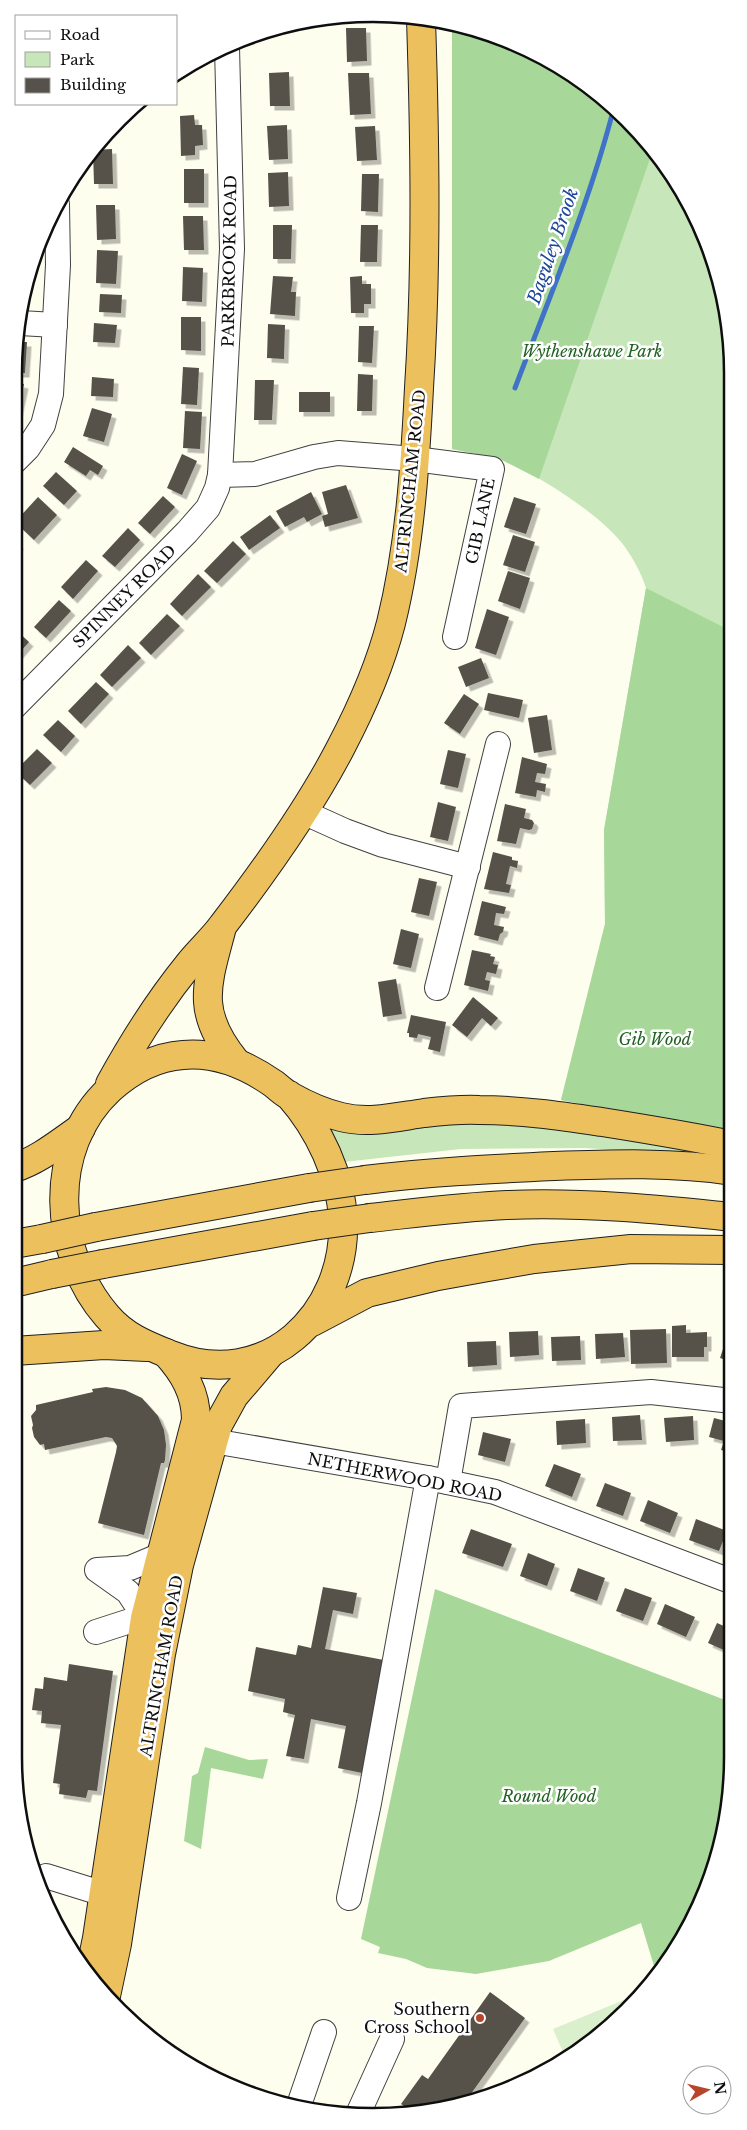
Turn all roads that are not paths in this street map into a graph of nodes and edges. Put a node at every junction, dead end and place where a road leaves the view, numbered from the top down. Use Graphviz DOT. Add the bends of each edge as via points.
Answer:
graph roads {
  1 [pos="421,26"];
  2 [pos="227,55"];
  3 [pos="58,220"];
  4 [pos="27,323"];
  5 [pos="55,325"];
  6 [pos="22,454"];
  7 [pos="415,459"];
  8 [pos="220,475"];
  9 [pos="455,637"];
  10 [pos="22,699"];
  11 [pos="498,744"];
  12 [pos="303,812"];
  13 [pos="468,867"];
  14 [pos="222,927"];
  15 [pos="437,988"];
  16 [pos="236,1062"];
  17 [pos="104,1094"];
  18 [pos="289,1095"];
  19 [pos="81,1128"];
  20 [pos="724,1143"];
  21 [pos="22,1166"];
  22 [pos="724,1169"];
  23 [pos="724,1216"];
  24 [pos="22,1243"];
  25 [pos="724,1250"];
  26 [pos="22,1281"];
  27 [pos="309,1324"];
  28 [pos="22,1350"];
  29 [pos="157,1350"];
  30 [pos="269,1355"];
  31 [pos="724,1400"];
  32 [pos="213,1441"];
  33 [pos="438,1480"];
  34 [pos="161,1555"];
  35 [pos="724,1579"];
  36 [pos="145,1618"];
  37 [pos="96,1632"];
  38 [pos="46,1876"];
  39 [pos="104,1894"];
  40 [pos="349,1898"];
  41 [pos="91,1965"];
  42 [pos="108,1986"];
  43 [pos="324,2032"];
  44 [pos="392,2039"];
  45 [pos="302,2100"];
  46 [pos="361,2107"];
  1 -- 7 [label="highway, ALTRINCHAM ROAD" via="426,200"];
  2 -- 8 [label="street, PARKBROOK ROAD" via="232,250"];
  3 -- 5 [label="street"];
  4 -- 5 [label="street"];
  5 -- 6 [label="street" via="47,412 43,425"];
  7 -- 8 [label="street, GIB LANE" via="338,453 254,474"];
  7 -- 9 [label="street, GIB LANE" via="492,469"];
  7 -- 12 [label="highway, ALTRINCHAM ROAD" via="404,557 390,627 368,691 341,747"];
  8 -- 10 [label="street, SPINNEY ROAD" via="213,497 198,520"];
  11 -- 13 [label="street"];
  12 -- 13 [label="street" via="383,845"];
  12 -- 14 [label="highway, ALTRINCHAM ROAD"];
  13 -- 15 [label="street"];
  14 -- 16 [label="highway, ALTRINCHAM ROAD" via="206,1000 211,1022"];
  14 -- 17 [label="highway, ALTRINCHAM ROAD" via="163,1000 127,1052"];
  16 -- 17 [label="highway" via="191,1054 165,1058 130,1073"];
  16 -- 18 [label="highway"];
  17 -- 19 [label="highway"];
  18 -- 20 [label="highway" via="328,1113 361,1120 454,1110 527,1111"];
  18 -- 27 [label="highway" via="311,1123 328,1158 343,1220 342,1248 332,1284 325,1302"];
  19 -- 21 [label="highway"];
  19 -- 29 [label="highway" via="70,1159 64,1194 73,1255 88,1289 108,1318 120,1330"];
  22 -- 24 [label="highway, bridge" via="620,1164 470,1169 309,1188"];
  23 -- 26 [label="highway, bridge" via="613,1207 508,1205 313,1226"];
  25 -- 27 [label="highway" via="631,1249 488,1266 367,1293"];
  27 -- 30 [label="highway"];
  28 -- 29 [label="highway" via="104,1345"];
  29 -- 30 [label="highway" via="182,1360 225,1364"];
  29 -- 34 [label="highway, ALTRINCHAM ROAD" via="190,1386 196,1403 196,1420"];
  30 -- 32 [label="highway, ALTRINCHAM ROAD" via="230,1403"];
  31 -- 33 [label="street" via="651,1392 461,1406"];
  32 -- 33 [label="street, NETHERWOOD ROAD"];
  32 -- 42 [label="highway, ALTRINCHAM ROAD" via="179,1565 161,1654"];
  33 -- 35 [label="street, NETHERWOOD ROAD" via="502,1494"];
  33 -- 40 [label="street"];
  34 -- 36 [label="highway, ALTRINCHAM ROAD"];
  34 -- 36 [label="street" via="130,1568 98,1570 128,1592"];
  36 -- 37 [label="street"];
  36 -- 39 [label="highway, ALTRINCHAM ROAD"];
  38 -- 39 [label="street"];
  39 -- 41 [label="highway, ALTRINCHAM ROAD"];
  43 -- 45 [label="street"];
  44 -- 46 [label="street"];
}
